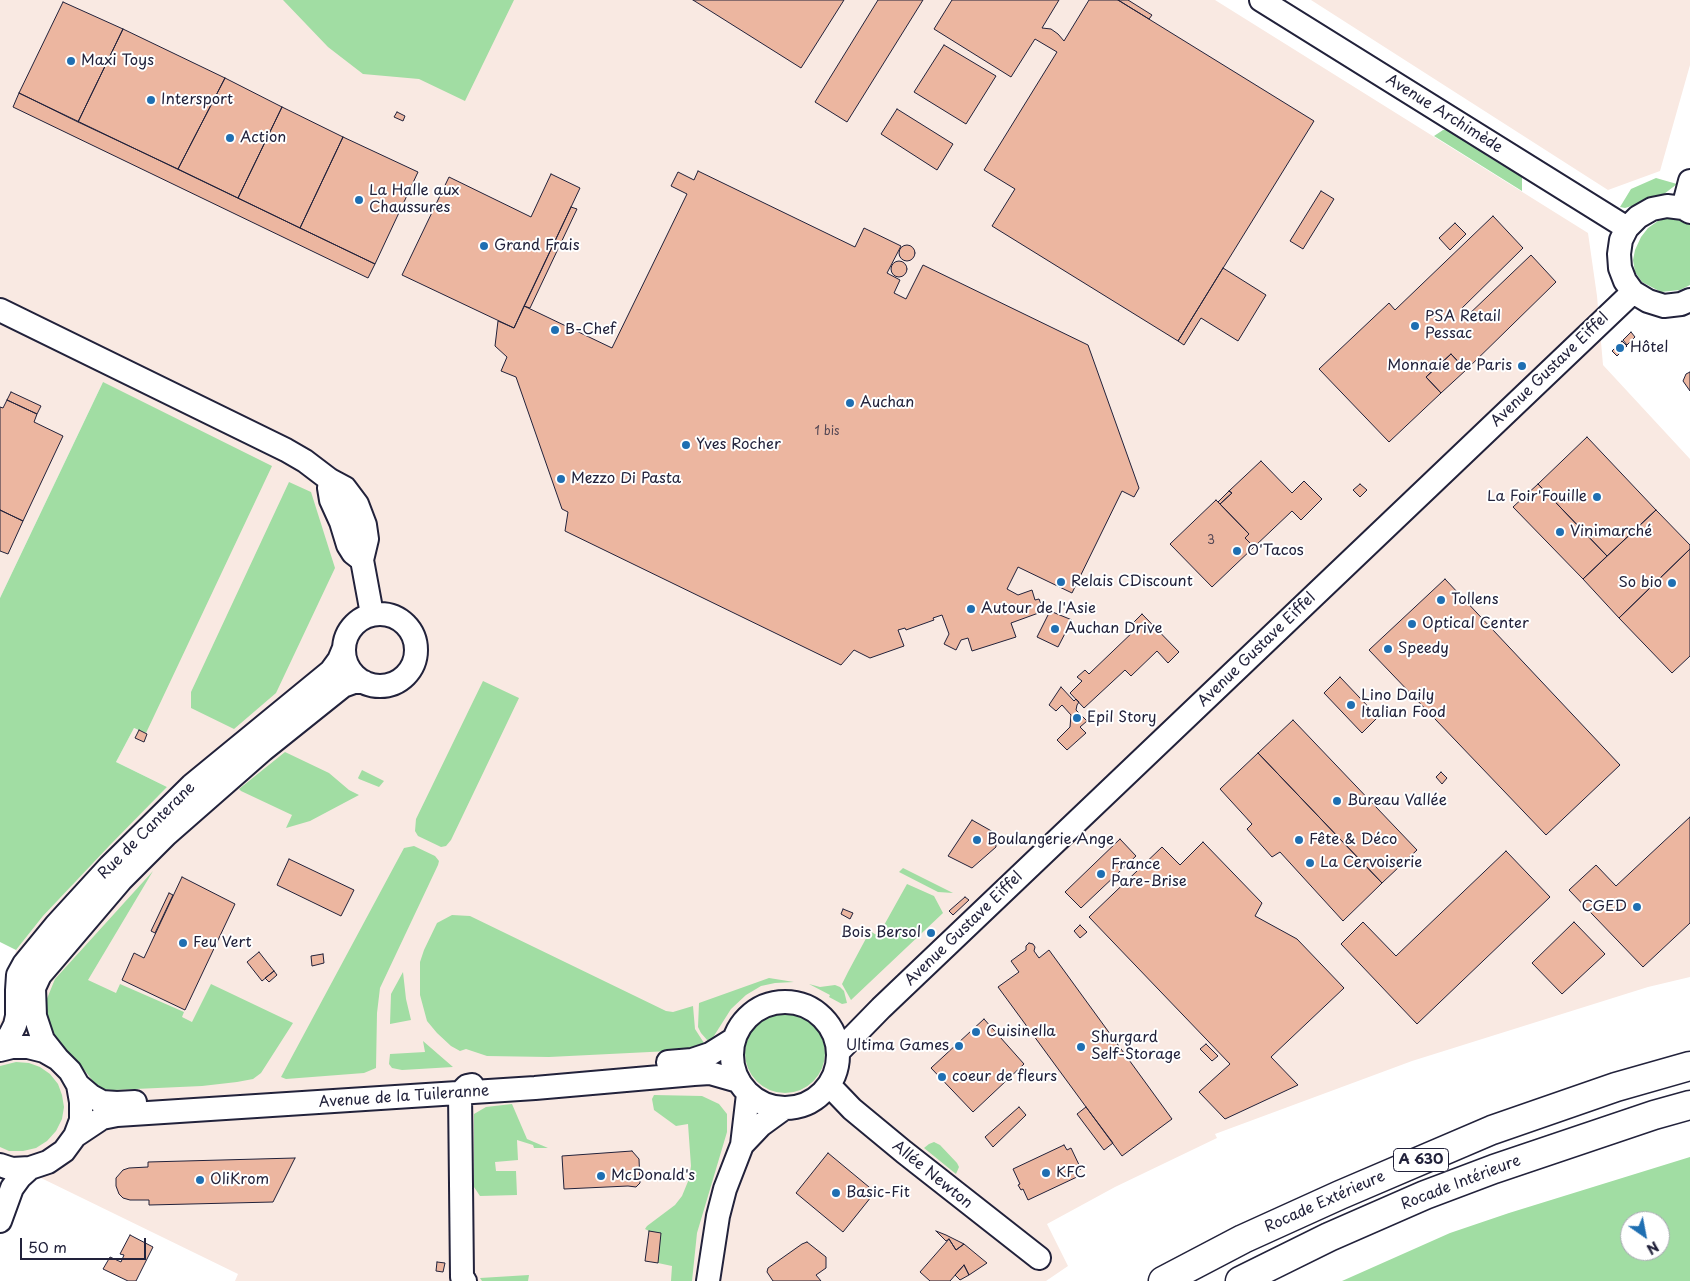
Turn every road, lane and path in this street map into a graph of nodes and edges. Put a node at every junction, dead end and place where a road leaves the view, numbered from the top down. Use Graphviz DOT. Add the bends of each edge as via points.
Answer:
graph roads {
  1 [pos="1262,0"];
  2 [pos="1690,181"];
  3 [pos="1686,210"];
  4 [pos="1627,228"];
  5 [pos="1633,292"];
  6 [pos="1690,300"];
  7 [pos="0,310"];
  8 [pos="372,614"];
  9 [pos="344,648"];
  10 [pos="364,682"];
  11 [pos="18,977"];
  12 [pos="881,1008"];
  13 [pos="826,1020"];
  14 [pos="734,1039"];
  15 [pos="0,1048"];
  16 [pos="839,1051"];
  17 [pos="58,1059"];
  18 [pos="1690,1066"];
  19 [pos="533,1074"];
  20 [pos="78,1086"];
  21 [pos="830,1086"];
  22 [pos="743,1088"];
  23 [pos="460,1093"];
  24 [pos="1690,1105"];
  25 [pos="783,1109"];
  26 [pos="75,1136"];
  27 [pos="742,1145"];
  28 [pos="0,1165"];
  29 [pos="30,1168"];
  30 [pos="0,1221"];
  31 [pos="1039,1258"];
  32 [pos="465,1281"];
  33 [pos="708,1281"];
  34 [pos="1164,1281"];
  35 [pos="1240,1281"];
  1 -- 4 [label="street, Avenue Archimède"];
  2 -- 3 [label="street"];
  3 -- 4 [label="street" via="1667,206 1652,209"];
  4 -- 5 [label="street" via="1618,254 1625,281"];
  5 -- 6 [label="street" via="1664,306"];
  5 -- 12 [label="street, Avenue Gustave Eiffel"];
  7 -- 8 [label="street" via="286,450 319,470 330,480 331,500 348,545 362,560"];
  8 -- 9 [label="street" via="353,627"];
  8 -- 10 [label="street" via="396,617 406,624 414,639 416,656 406,676 396,682 374,685"];
  9 -- 10 [label="street" via="349,668"];
  9 -- 11 [label="street, Rue de Canterane" via="331,670 192,785 148,828 56,925 24,964"];
  10 -- 11 [label="street, Rue de Canterane" via="342,686 263,750 166,835 121,880 40,975"];
  11 -- 15 [label="street, Rue de Canterane" via="15,1025"];
  11 -- 17 [label="street" via="43,1040"];
  12 -- 13 [label="street, Avenue Gustave Eiffel"];
  12 -- 16 [label="street, Avenue Gustave Eiffel"];
  13 -- 14 [label="street" via="813,1009 782,1001 752,1013"];
  13 -- 16 [label="street" via="835,1033"];
  14 -- 19 [label="street, Avenue de la Tuileranne" via="718,1050 692,1060"];
  14 -- 22 [label="street" via="733,1068"];
  15 -- 17 [label="street" via="28,1047"];
  16 -- 21 [label="street" via="838,1070"];
  17 -- 20 [label="street"];
  18 -- 34 [label="highway, Rocade Extérieure / A 630" via="1616,1087 1492,1130 1243,1239"];
  19 -- 20 [label="street, Avenue de la Tuileranne" via="117,1103 102,1102"];
  19 -- 23 [label="street" via="508,1083 467,1086"];
  20 -- 26 [label="street" via="81,1111"];
  21 -- 25 [label="street" via="817,1099 800,1107"];
  21 -- 31 [label="street, Allée Newton" via="852,1109 904,1152"];
  22 -- 23 [label="street, Avenue de la Tuileranne" via="710,1073"];
  22 -- 25 [label="street" via="762,1104"];
  22 -- 27 [label="street"];
  23 -- 26 [label="street, Avenue de la Tuileranne" via="117,1115 102,1118"];
  23 -- 32 [label="street" via="462,1277"];
  24 -- 35 [label="highway, Rocade Intérieure / A 630" via="1513,1162 1425,1195 1328,1237"];
  25 -- 27 [label="street"];
  26 -- 29 [label="street" via="64,1151 48,1162"];
  27 -- 33 [label="street" via="725,1188"];
  28 -- 29 [label="street" via="12,1169"];
  29 -- 30 [label="street" via="12,1188"];
}
